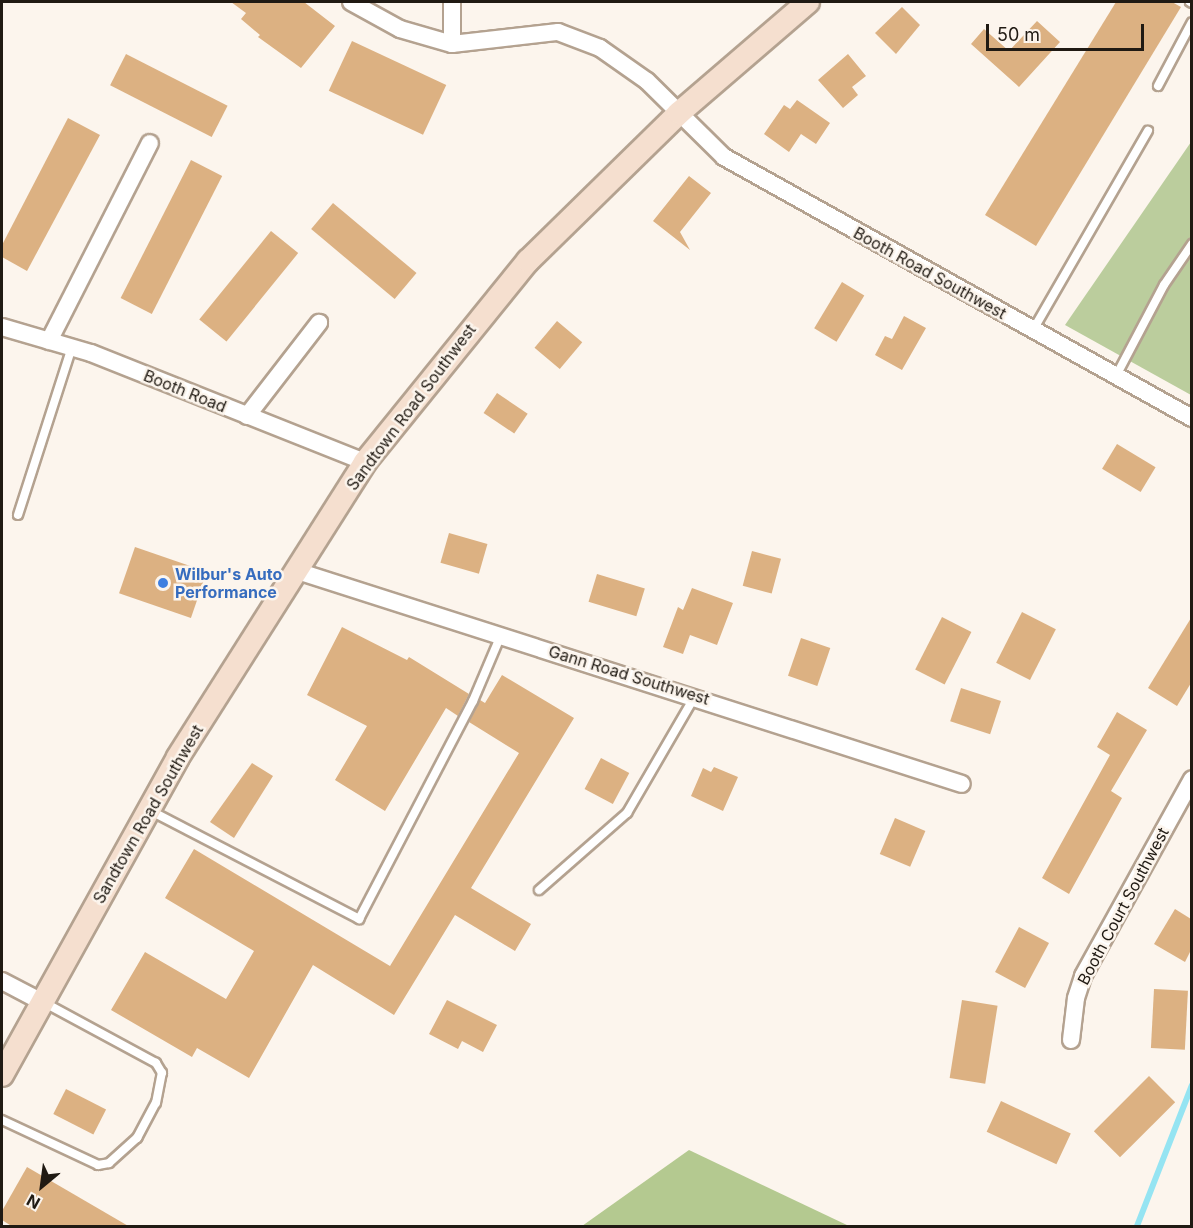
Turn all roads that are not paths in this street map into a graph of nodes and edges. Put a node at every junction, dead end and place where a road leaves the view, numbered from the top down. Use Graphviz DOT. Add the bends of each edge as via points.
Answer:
graph roads {
  1 [pos="351,2"];
  2 [pos="452,2"];
  3 [pos="808,2"];
  4 [pos="1191,22"];
  5 [pos="452,44"];
  6 [pos="1158,86"];
  7 [pos="679,113"];
  8 [pos="1148,131"];
  9 [pos="150,143"];
  10 [pos="1191,244"];
  11 [pos="319,323"];
  12 [pos="2,327"];
  13 [pos="1033,330"];
  14 [pos="49,341"];
  15 [pos="72,347"];
  16 [pos="1115,376"];
  17 [pos="247,416"];
  18 [pos="1191,418"];
  19 [pos="365,462"];
  20 [pos="18,515"];
  21 [pos="294,570"];
  22 [pos="501,635"];
  23 [pos="695,696"];
  24 [pos="1191,779"];
  25 [pos="962,784"];
  26 [pos="148,810"];
  27 [pos="539,890"];
  28 [pos="2,981"];
  29 [pos="42,1002"];
  30 [pos="1071,1040"];
  31 [pos="2,1075"];
  32 [pos="2,1120"];
  1 -- 5 [label="street" via="400,29"];
  2 -- 5 [label="street"];
  3 -- 7 [label="street, Sandtown Road Southwest"];
  4 -- 6 [label="lane"];
  5 -- 7 [label="street, Booth Road Southwest" via="558,32 600,48 647,81"];
  7 -- 13 [label="street, Booth Road Southwest" via="724,157"];
  7 -- 19 [label="street, Sandtown Road Southwest" via="528,261"];
  8 -- 13 [label="lane"];
  9 -- 14 [label="street"];
  10 -- 16 [label="lane"];
  11 -- 17 [label="street"];
  12 -- 14 [label="street, Booth Road"];
  13 -- 16 [label="street, Booth Road Southwest"];
  14 -- 15 [label="street, Booth Road"];
  15 -- 17 [label="street, Booth Road"];
  15 -- 20 [label="lane"];
  16 -- 18 [label="street, Booth Road Southwest"];
  17 -- 19 [label="street, Booth Road"];
  19 -- 21 [label="street, Sandtown Road Southwest"];
  21 -- 22 [label="street, Gann Road Southwest"];
  21 -- 26 [label="street, Sandtown Road Southwest"];
  22 -- 23 [label="street, Gann Road Southwest"];
  22 -- 26 [label="lane" via="473,701 359,919"];
  23 -- 25 [label="street, Gann Road Southwest"];
  23 -- 27 [label="lane" via="627,813"];
  24 -- 30 [label="street, Booth Court Southwest" via="1083,976"];
  26 -- 29 [label="street, Sandtown Road Southwest"];
  28 -- 29 [label="street"];
  29 -- 31 [label="street, Sandtown Road Southwest"];
  29 -- 32 [label="lane" via="156,1063 162,1073 156,1103 136,1138 109,1163 98,1165"];
}
